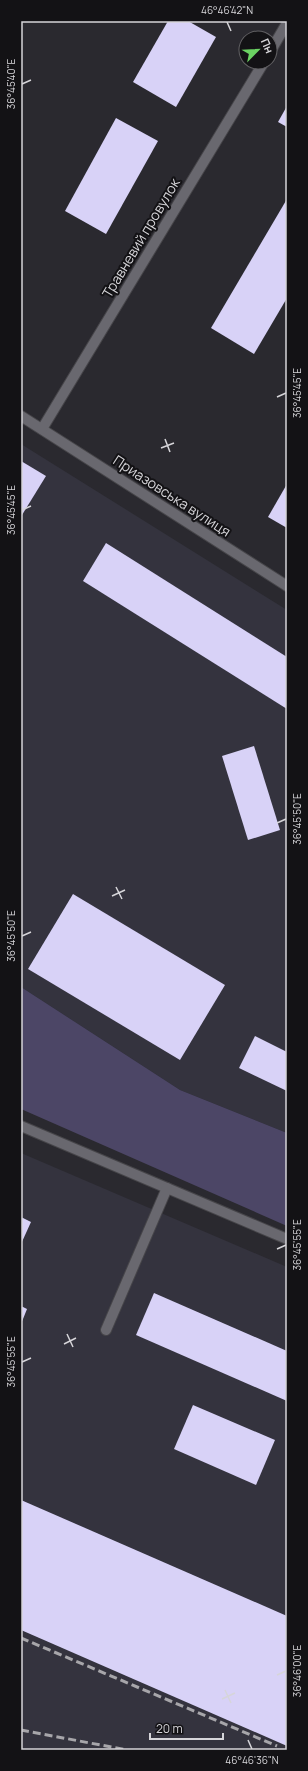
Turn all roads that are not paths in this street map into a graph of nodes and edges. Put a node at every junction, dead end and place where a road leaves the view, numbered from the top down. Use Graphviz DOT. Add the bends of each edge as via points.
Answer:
graph roads {
  1 [pos="287,23"];
  2 [pos="278,38"];
  3 [pos="259,70"];
  4 [pos="21,416"];
  5 [pos="42,428"];
  6 [pos="287,586"];
  7 [pos="21,1126"];
  8 [pos="167,1188"];
  9 [pos="287,1240"];
  10 [pos="106,1330"];
  1 -- 2 [label="street"];
  3 -- 5 [label="street, Травневий провулок"];
  4 -- 5 [label="street, Приазовська вулиця"];
  5 -- 6 [label="street, Приазовська вулиця"];
  7 -- 8 [label="street"];
  8 -- 9 [label="street"];
  8 -- 10 [label="street"];
}
